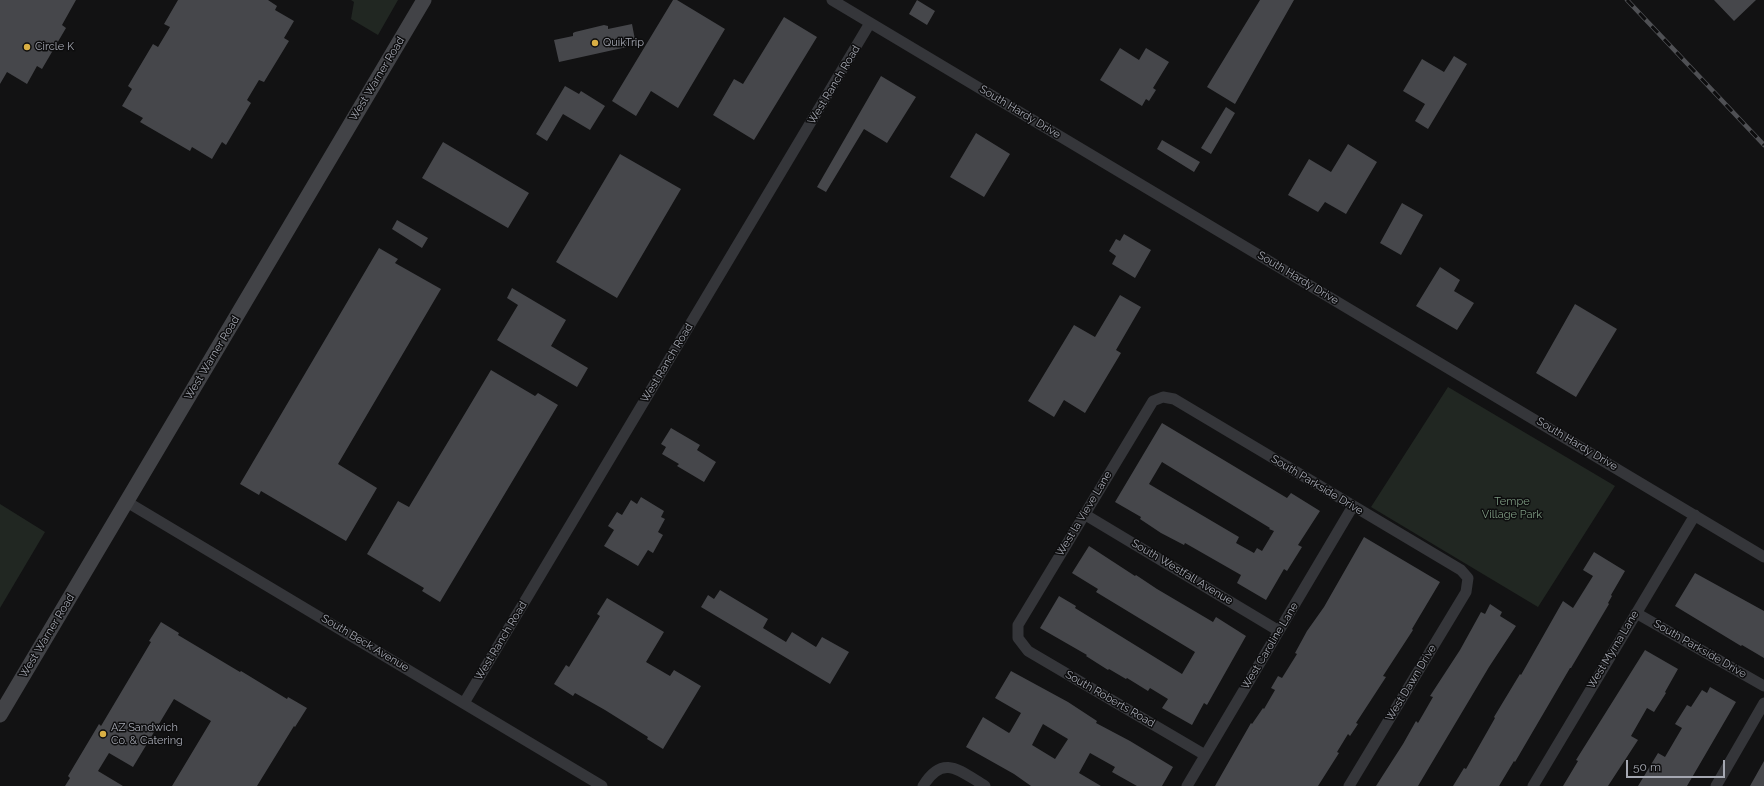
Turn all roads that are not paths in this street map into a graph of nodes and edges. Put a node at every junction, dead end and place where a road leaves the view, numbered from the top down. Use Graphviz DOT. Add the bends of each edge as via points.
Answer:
graph roads {
  1 [pos="424,0"];
  2 [pos="832,0"];
  3 [pos="870,23"];
  4 [pos="1163,397"];
  5 [pos="127,502"];
  6 [pos="1353,506"];
  7 [pos="1084,514"];
  8 [pos="1695,515"];
  9 [pos="1764,557"];
  10 [pos="1468,578"];
  11 [pos="1636,613"];
  12 [pos="1279,631"];
  13 [pos="1018,638"];
  14 [pos="1764,686"];
  15 [pos="464,702"];
  16 [pos="1764,704"];
  17 [pos="0,715"];
  18 [pos="1205,755"];
  19 [pos="602,786"];
  20 [pos="923,786"];
  21 [pos="985,786"];
  22 [pos="1187,786"];
  23 [pos="1349,786"];
  24 [pos="1533,786"];
  25 [pos="1716,786"];
  1 -- 5 [label="main road, West Warner Road"];
  2 -- 3 [label="street, South Hardy Drive"];
  3 -- 8 [label="street, South Hardy Drive"];
  3 -- 15 [label="street, West Ranch Road"];
  4 -- 6 [label="street, South Parkside Drive" via="1174,399"];
  4 -- 7 [label="street, West la Vieve Lane" via="1153,401"];
  5 -- 15 [label="street, South Beck Avenue"];
  5 -- 17 [label="main road, West Warner Road"];
  6 -- 10 [label="street, South Parkside Drive" via="1461,570"];
  6 -- 12 [label="street, West Caroline Lane"];
  7 -- 12 [label="street, South Westfall Avenue"];
  7 -- 13 [label="street, West la Vieve Lane" via="1018,625"];
  8 -- 9 [label="street, South Hardy Drive"];
  8 -- 11 [label="street, West Myrna Lane"];
  10 -- 23 [label="street, West Dawn Drive" via="1466,592"];
  11 -- 14 [label="street, South Parkside Drive"];
  11 -- 24 [label="street, West Myrna Lane"];
  12 -- 18 [label="street, West Caroline Lane"];
  13 -- 18 [label="street, South Roberts Road" via="1028,651"];
  15 -- 19 [label="street, South Beck Avenue"];
  16 -- 25 [label="street"];
  18 -- 22 [label="street, West Caroline Lane"];
  20 -- 21 [label="street" via="930,775 941,767 951,767"];
}
